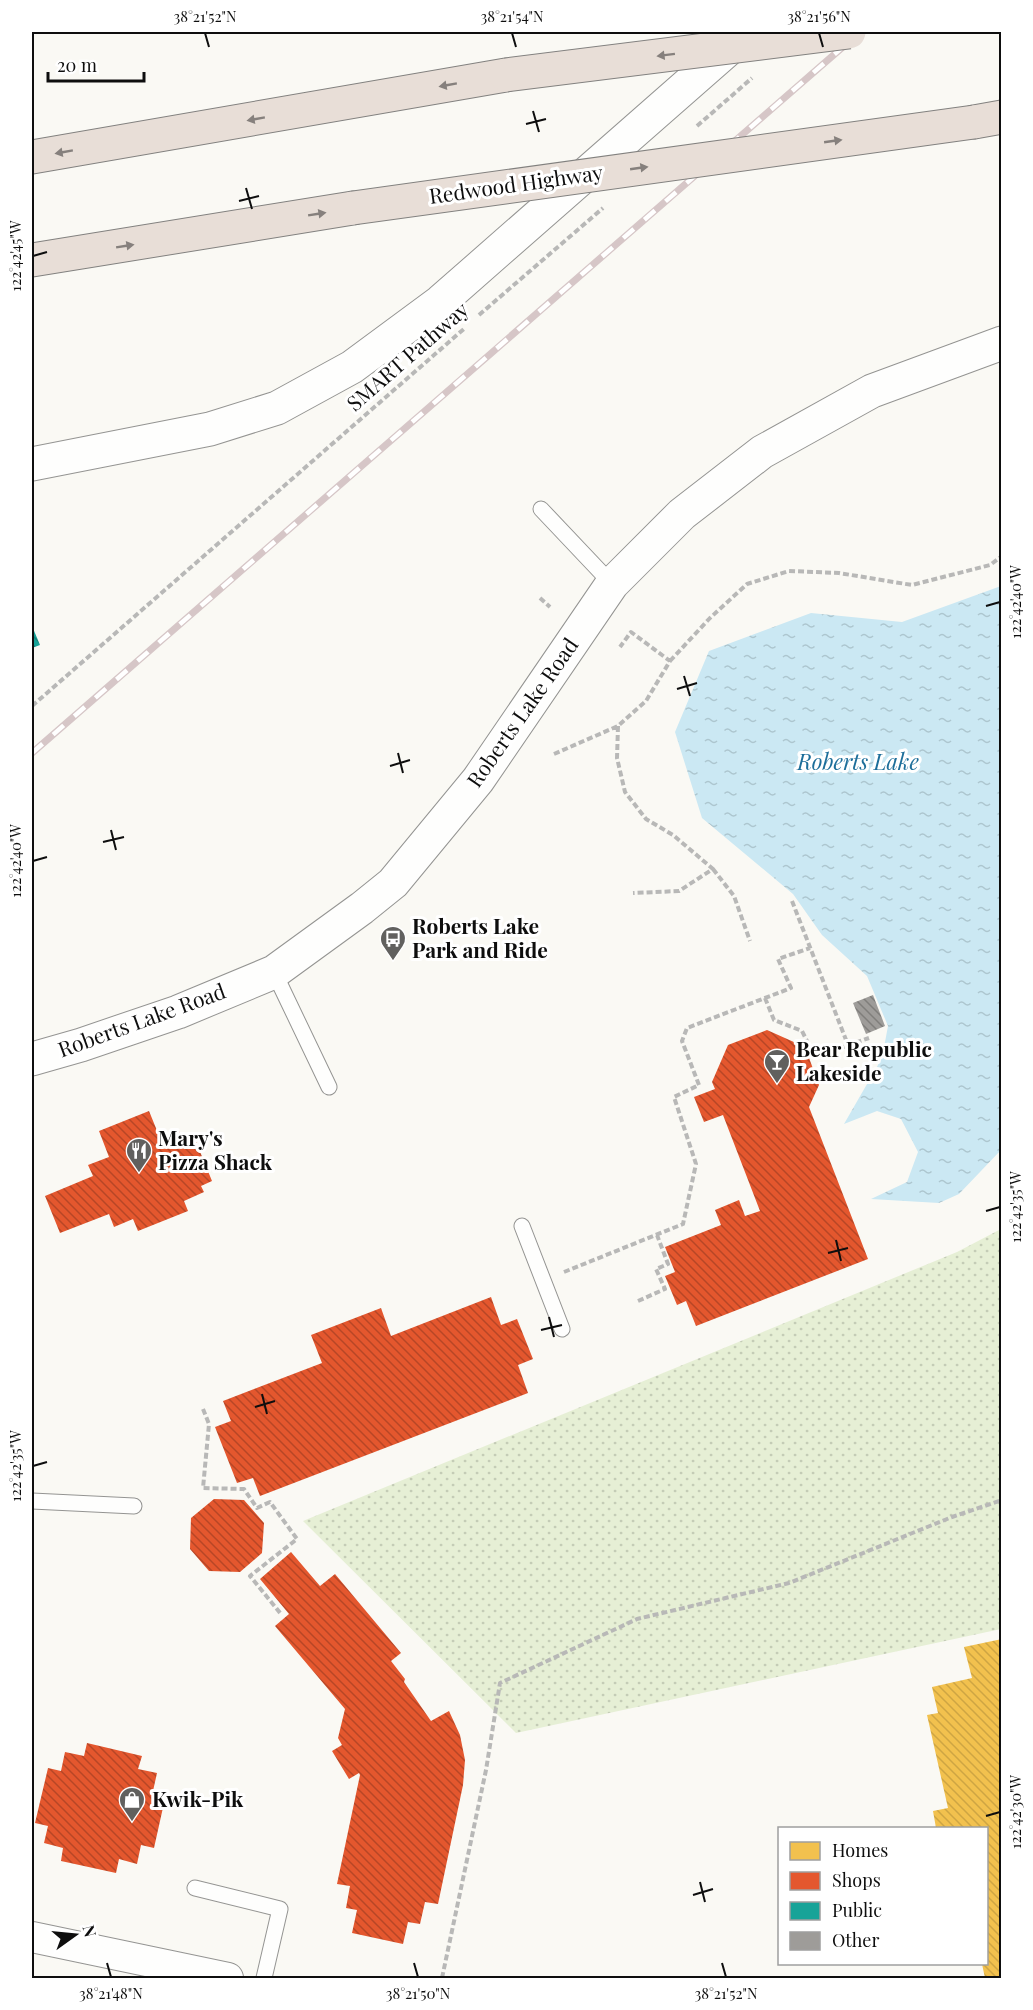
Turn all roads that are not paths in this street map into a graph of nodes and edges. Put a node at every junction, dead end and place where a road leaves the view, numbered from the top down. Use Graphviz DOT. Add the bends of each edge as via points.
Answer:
graph roads {
  1 [pos="748,32"];
  2 [pos="849,32"];
  3 [pos="988,119"];
  4 [pos="32,158"];
  5 [pos="67,256"];
  6 [pos="32,260"];
  7 [pos="32,266"];
  8 [pos="1002,344"];
  9 [pos="32,464"];
  10 [pos="541,509"];
  11 [pos="612,584"];
  12 [pos="274,972"];
  13 [pos="32,1059"];
  14 [pos="329,1087"];
  15 [pos="522,1226"];
  16 [pos="562,1329"];
  17 [pos="32,1501"];
  18 [pos="134,1506"];
  19 [pos="195,1888"];
  20 [pos="32,1937"];
  21 [pos="228,1978"];
  22 [pos="264,1978"];
  1 -- 9 [label="street" via="440,302 352,367 277,408 210,429"];
  2 -- 4 [label="highway, one-way, bridge" via="506,75"];
  5 -- 3 [label="highway, Redwood Highway, one-way, bridge" via="353,208"];
  5 -- 6 [label="highway, Redwood Highway"];
  5 -- 7 [label="highway"];
  8 -- 11 [label="street, Roberts Lake Road" via="872,391 762,453 682,514"];
  10 -- 11 [label="lane"];
  11 -- 12 [label="street, Roberts Lake Road" via="478,780 393,882"];
  12 -- 13 [label="street, Roberts Lake Road" via="178,1012"];
  12 -- 14 [label="lane"];
  15 -- 16 [label="lane"];
  17 -- 18 [label="lane"];
  19 -- 22 [label="lane" via="280,1909"];
  20 -- 21 [label="street"];
}
